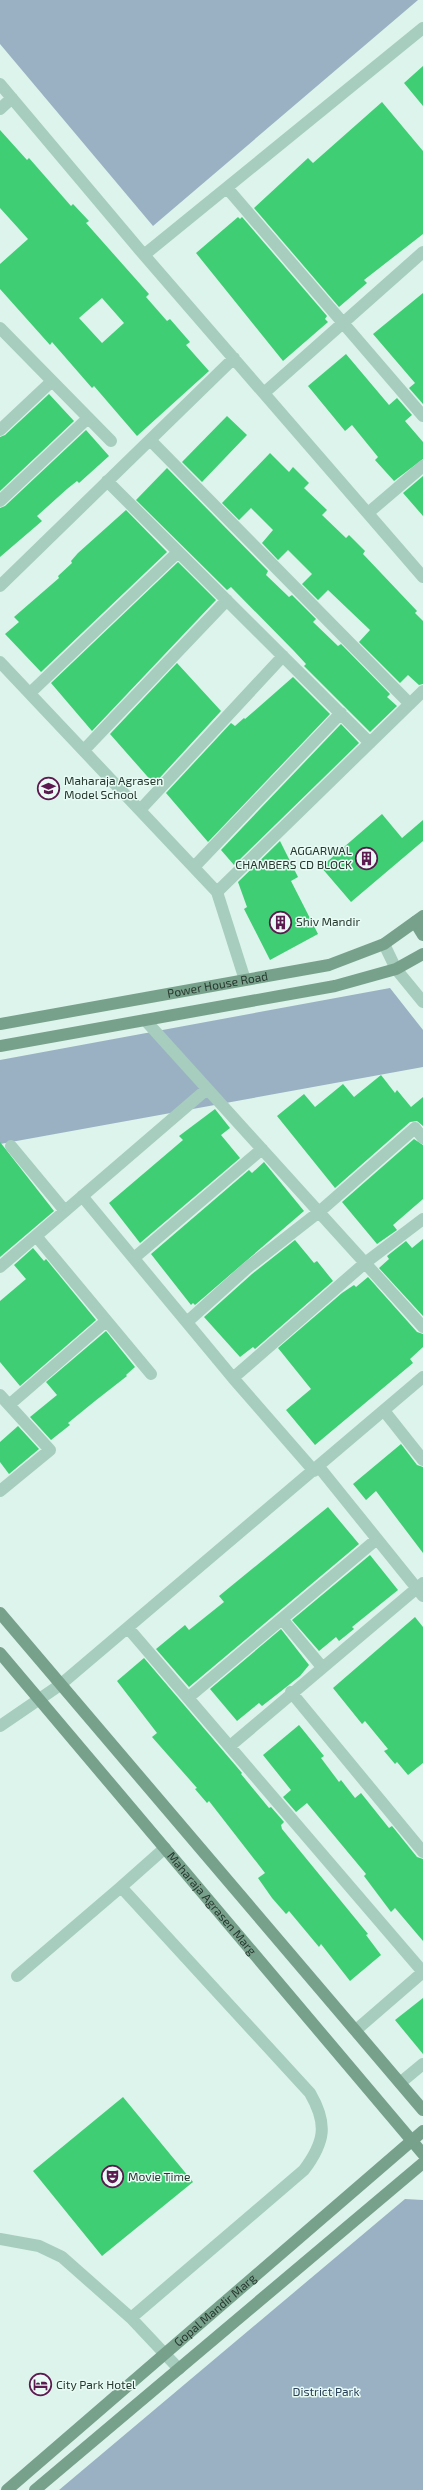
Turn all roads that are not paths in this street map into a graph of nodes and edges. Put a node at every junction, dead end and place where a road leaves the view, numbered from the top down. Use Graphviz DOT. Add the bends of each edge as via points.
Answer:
graph roads {
  1 [pos="423,28"];
  2 [pos="0,84"];
  3 [pos="12,98"];
  4 [pos="0,109"];
  5 [pos="227,188"];
  6 [pos="423,252"];
  7 [pos="144,255"];
  8 [pos="343,323"];
  9 [pos="0,328"];
  10 [pos="234,358"];
  11 [pos="52,381"];
  12 [pos="264,393"];
  13 [pos="423,416"];
  14 [pos="88,418"];
  15 [pos="0,430"];
  16 [pos="150,440"];
  17 [pos="111,441"];
  18 [pos="423,466"];
  19 [pos="108,481"];
  20 [pos="0,501"];
  21 [pos="368,513"];
  22 [pos="178,552"];
  23 [pos="423,577"];
  24 [pos="0,586"];
  25 [pos="227,600"];
  26 [pos="283,656"];
  27 [pos="0,662"];
  28 [pos="423,691"];
  29 [pos="30,693"];
  30 [pos="410,704"];
  31 [pos="341,713"];
  32 [pos="370,743"];
  33 [pos="84,750"];
  34 [pos="140,810"];
  35 [pos="194,867"];
  36 [pos="217,892"];
  37 [pos="419,919"];
  38 [pos="423,935"];
  39 [pos="384,944"];
  40 [pos="423,954"];
  41 [pos="396,969"];
  42 [pos="246,980"];
  43 [pos="423,1002"];
  44 [pos="145,1020"];
  45 [pos="0,1024"];
  46 [pos="0,1046"];
  47 [pos="207,1089"];
  48 [pos="423,1138"];
  49 [pos="11,1146"];
  50 [pos="262,1149"];
  51 [pos="82,1196"];
  52 [pos="64,1211"];
  53 [pos="319,1212"];
  54 [pos="423,1219"];
  55 [pos="36,1236"];
  56 [pos="134,1258"];
  57 [pos="364,1263"];
  58 [pos="0,1267"];
  59 [pos="106,1321"];
  60 [pos="187,1322"];
  61 [pos="423,1327"];
  62 [pos="151,1374"];
  63 [pos="233,1378"];
  64 [pos="423,1378"];
  65 [pos="0,1395"];
  66 [pos="9,1405"];
  67 [pos="385,1412"];
  68 [pos="423,1460"];
  69 [pos="316,1469"];
  70 [pos="2,1486"];
  71 [pos="377,1539"];
  72 [pos="421,1589"];
  73 [pos="0,1613"];
  74 [pos="282,1619"];
  75 [pos="128,1628"];
  76 [pos="0,1653"];
  77 [pos="322,1667"];
  78 [pos="60,1685"];
  79 [pos="291,1692"];
  80 [pos="189,1698"];
  81 [pos="40,1700"];
  82 [pos="0,1726"];
  83 [pos="230,1746"];
  84 [pos="165,1848"];
  85 [pos="423,1852"];
  86 [pos="121,1888"];
  87 [pos="423,1972"];
  88 [pos="17,1976"];
  89 [pos="356,2030"];
  90 [pos="423,2064"];
  91 [pos="400,2083"];
  92 [pos="423,2110"];
  93 [pos="423,2131"];
  94 [pos="412,2141"];
  95 [pos="423,2154"];
  96 [pos="423,2163"];
  97 [pos="0,2239"];
  98 [pos="131,2318"];
  99 [pos="165,2354"];
  100 [pos="179,2369"];
  101 [pos="7,2490"];
  102 [pos="35,2490"];
  1 -- 5 [label="street"];
  2 -- 3 [label="street"];
  3 -- 4 [label="street"];
  3 -- 7 [label="street"];
  5 -- 7 [label="street"];
  5 -- 8 [label="street"];
  6 -- 8 [label="street"];
  7 -- 10 [label="street"];
  8 -- 12 [label="street"];
  8 -- 13 [label="street"];
  9 -- 11 [label="street"];
  10 -- 12 [label="street"];
  10 -- 16 [label="street"];
  11 -- 14 [label="street"];
  11 -- 15 [label="street"];
  12 -- 21 [label="street"];
  14 -- 17 [label="street"];
  14 -- 20 [label="street"];
  16 -- 19 [label="street"];
  16 -- 30 [label="street"];
  18 -- 21 [label="street"];
  19 -- 22 [label="street"];
  19 -- 24 [label="street"];
  21 -- 23 [label="street"];
  22 -- 25 [label="street"];
  22 -- 29 [label="street"];
  25 -- 26 [label="street"];
  25 -- 33 [label="street"];
  26 -- 31 [label="street"];
  26 -- 34 [label="street"];
  27 -- 29 [label="street"];
  28 -- 30 [label="street"];
  29 -- 33 [label="street"];
  30 -- 32 [label="street"];
  31 -- 32 [label="street"];
  31 -- 35 [label="street"];
  32 -- 36 [label="street"];
  33 -- 34 [label="street"];
  34 -- 35 [label="street"];
  35 -- 36 [label="street"];
  36 -- 42 [label="street"];
  37 -- 38 [label="street"];
  37 -- 39 [label="street, Power House Road"];
  39 -- 41 [label="street"];
  39 -- 42 [label="street, Power House Road" via="329,965"];
  40 -- 41 [label="street, Power House Road"];
  41 -- 43 [label="street"];
  41 -- 44 [label="street, Power House Road" via="335,986"];
  42 -- 45 [label="street, Power House Road"];
  44 -- 46 [label="street, Power House Road"];
  44 -- 47 [label="street"];
  47 -- 50 [label="street"];
  47 -- 51 [label="street"];
  48 -- 53 [label="street" via="415,1128"];
  49 -- 52 [label="street"];
  50 -- 53 [label="street"];
  50 -- 56 [label="street"];
  51 -- 52 [label="street"];
  51 -- 56 [label="street"];
  52 -- 55 [label="street"];
  53 -- 57 [label="street"];
  53 -- 60 [label="street" via="247,1268"];
  54 -- 57 [label="street"];
  55 -- 58 [label="street"];
  55 -- 59 [label="street"];
  56 -- 60 [label="street"];
  57 -- 61 [label="street"];
  57 -- 63 [label="street"];
  59 -- 62 [label="street"];
  59 -- 66 [label="street"];
  60 -- 63 [label="street"];
  63 -- 69 [label="street"];
  64 -- 67 [label="street"];
  65 -- 66 [label="street"];
  66 -- 70 [label="street" via="50,1450"];
  67 -- 68 [label="street"];
  67 -- 69 [label="street"];
  69 -- 71 [label="street"];
  69 -- 75 [label="street"];
  71 -- 72 [label="street"];
  71 -- 74 [label="street"];
  72 -- 77 [label="street"];
  73 -- 78 [label="street"];
  74 -- 77 [label="street"];
  74 -- 80 [label="street"];
  75 -- 78 [label="street"];
  75 -- 80 [label="street"];
  76 -- 81 [label="street, Maharaja Agrasen Marg"];
  77 -- 79 [label="street"];
  78 -- 81 [label="street"];
  78 -- 89 [label="street"];
  79 -- 83 [label="street"];
  79 -- 85 [label="street"];
  80 -- 83 [label="street"];
  81 -- 82 [label="street"];
  81 -- 84 [label="street, Maharaja Agrasen Marg"];
  83 -- 87 [label="street"];
  84 -- 86 [label="street"];
  84 -- 94 [label="street, Maharaja Agrasen Marg"];
  86 -- 88 [label="street"];
  86 -- 98 [label="street" via="310,2094 320,2110 323,2131 317,2153 304,2170"];
  87 -- 89 [label="street"];
  89 -- 91 [label="street"];
  90 -- 91 [label="street"];
  91 -- 92 [label="street"];
  93 -- 94 [label="street, Gopal Mandir Marg"];
  94 -- 95 [label="street, Maharaja Agrasen Marg"];
  94 -- 99 [label="street, Gopal Mandir Marg"];
  96 -- 100 [label="street, Gopal Mandir Marg"];
  97 -- 98 [label="street" via="40,2246 62,2257"];
  98 -- 99 [label="street"];
  99 -- 100 [label="street"];
  99 -- 101 [label="street, Gopal Mandir Marg"];
  100 -- 102 [label="street, Gopal Mandir Marg"];
}
